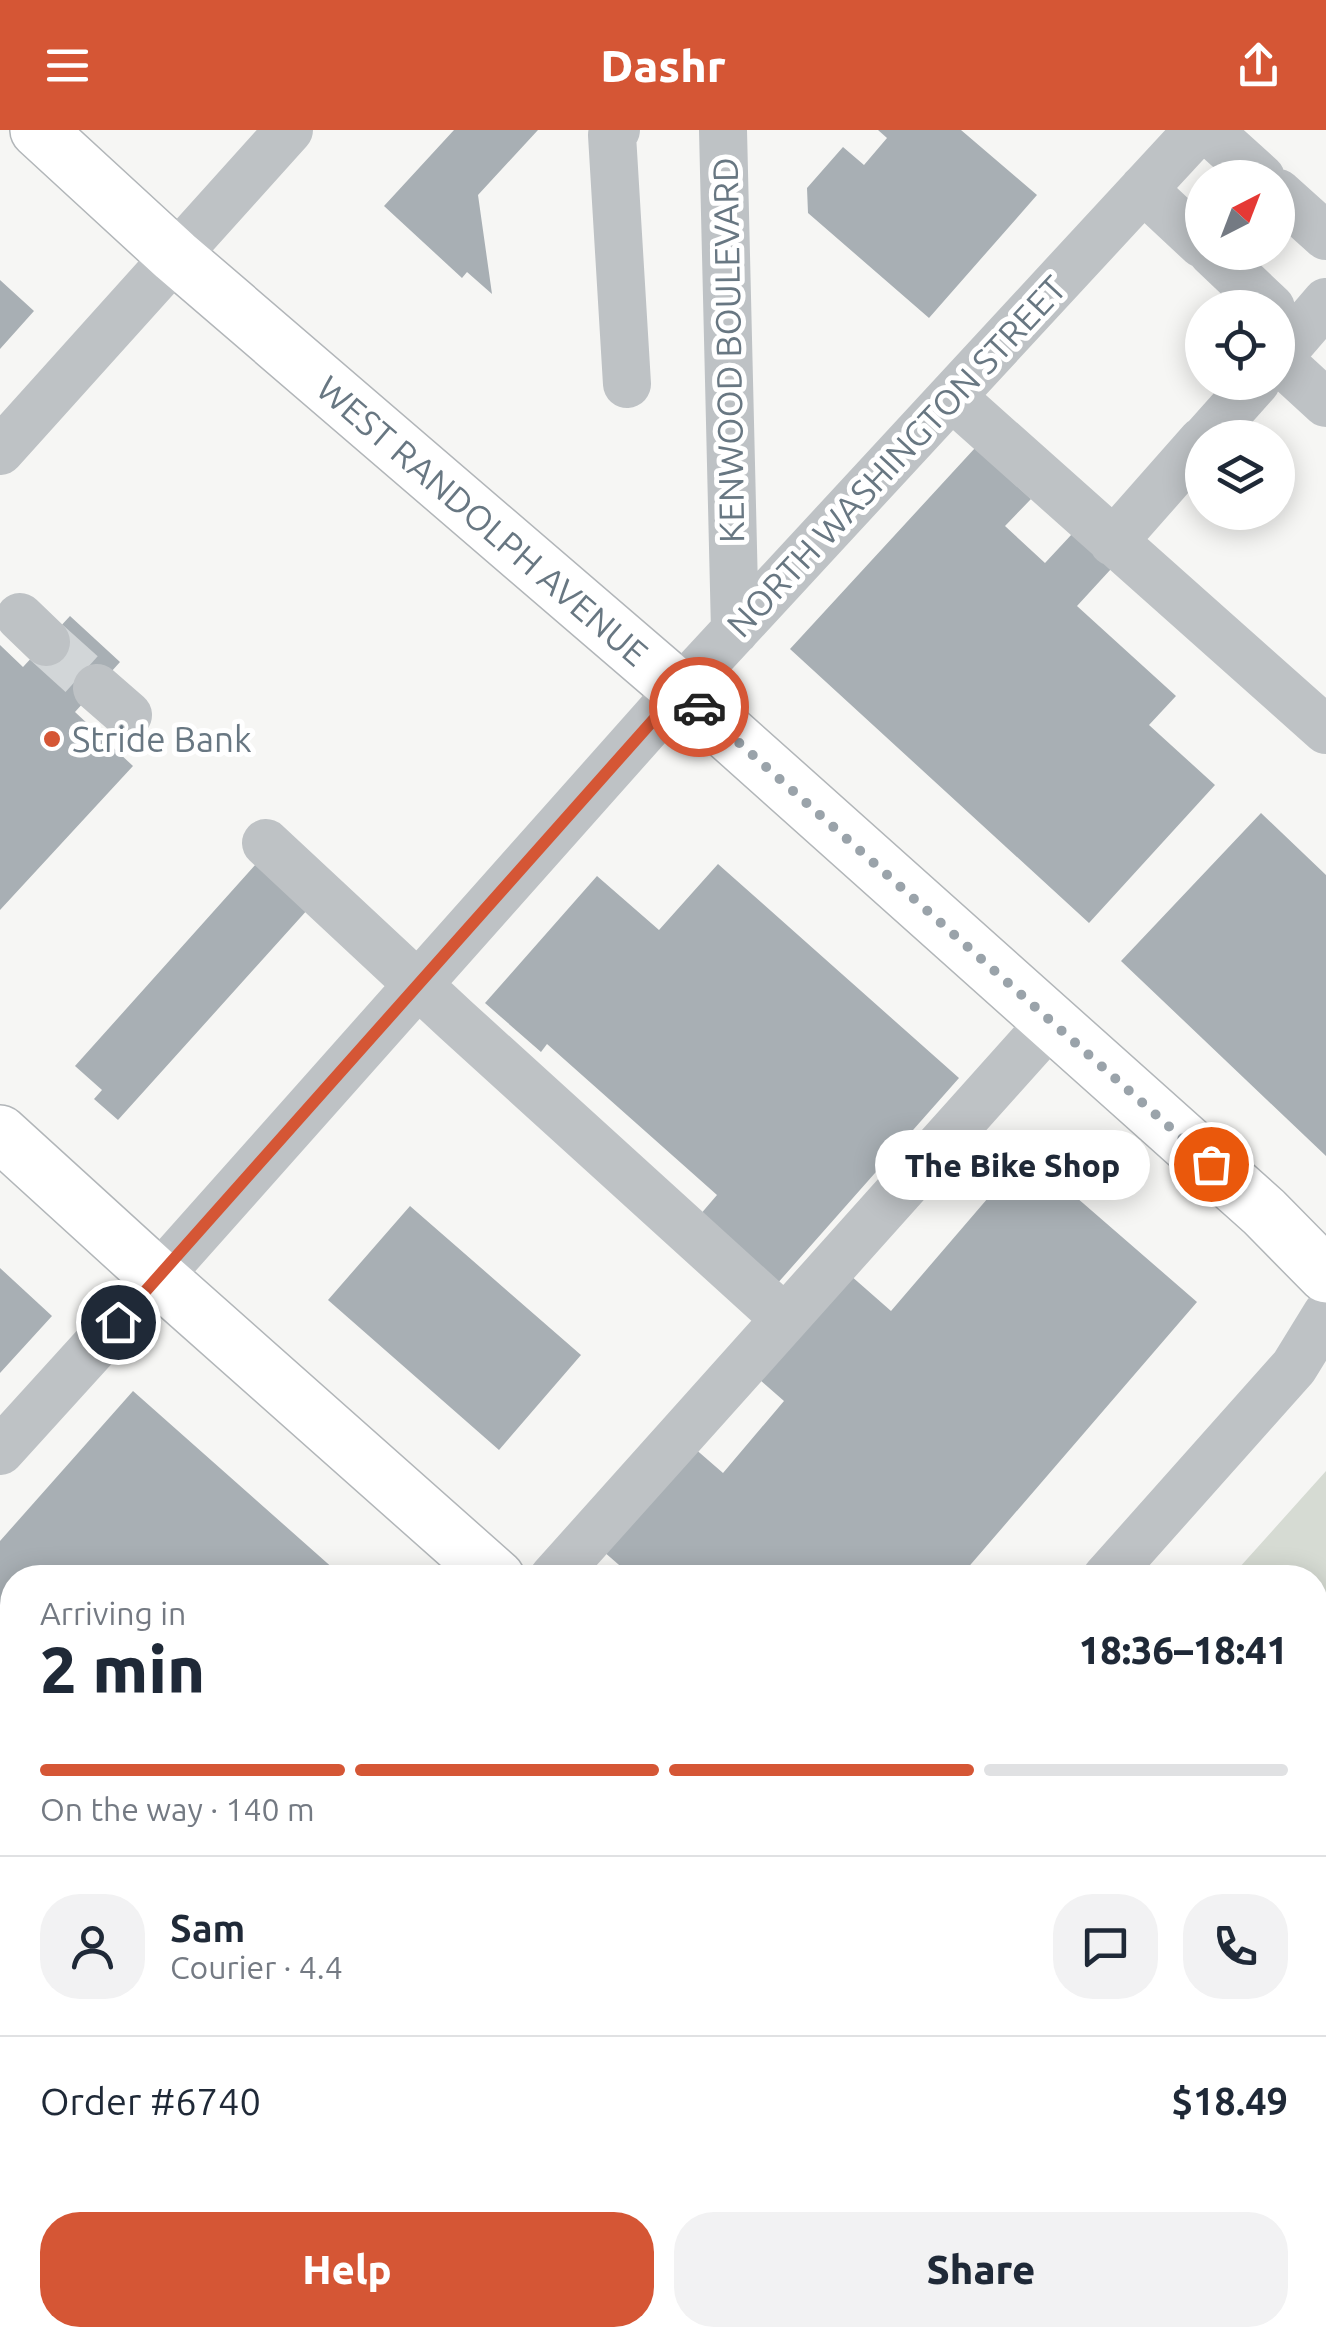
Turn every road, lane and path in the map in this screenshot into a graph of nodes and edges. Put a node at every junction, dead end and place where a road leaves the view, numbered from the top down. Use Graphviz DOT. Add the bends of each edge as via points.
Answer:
graph roads {
  1 [pos="38,130"];
  2 [pos="289,130"];
  3 [pos="616,130"];
  4 [pos="1198,130"];
  5 [pos="1208,130"];
  6 [pos="715,136"];
  7 [pos="1241,160"];
  8 [pos="1143,189"];
  9 [pos="1295,208"];
  10 [pos="1185,228"];
  11 [pos="1326,236"];
  12 [pos="174,256"];
  13 [pos="1230,270"];
  14 [pos="1250,290"];
  15 [pos="1295,342"];
  16 [pos="627,384"];
  17 [pos="952,397"];
  18 [pos="1240,400"];
  19 [pos="1326,402"];
  20 [pos="1221,420"];
  21 [pos="0,450"];
  22 [pos="1185,461"];
  23 [pos="1113,542"];
  24 [pos="735,631"];
  25 [pos="680,690"];
  26 [pos="1322,719"];
  27 [pos="266,843"];
  28 [pos="417,984"];
  29 [pos="1051,1022"];
  30 [pos="0,1133"];
  31 [pos="1326,1274"];
  32 [pos="158,1277"];
  33 [pos="1326,1315"];
  34 [pos="784,1318"];
  35 [pos="0,1452"];
  36 [pos="482,1565"];
  37 [pos="564,1565"];
  38 [pos="1118,1565"];
  1 -- 12 [label="main road, WEST RANDOLPH AVENUE"];
  2 -- 12 [label="street"];
  3 -- 16 [label="street"];
  4 -- 8 [label="street, NORTH WASHINGTON STREET"];
  5 -- 7 [label="street"];
  6 -- 24 [label="street, KENWOOD BOULEVARD"];
  8 -- 10 [label="street"];
  8 -- 17 [label="street, NORTH WASHINGTON STREET"];
  9 -- 11 [label="street"];
  12 -- 21 [label="street"];
  12 -- 25 [label="main road, WEST RANDOLPH AVENUE"];
  13 -- 14 [label="street"];
  15 -- 19 [label="street"];
  17 -- 23 [label="street"];
  17 -- 24 [label="street, NORTH WASHINGTON STREET"];
  18 -- 20 [label="street"];
  22 -- 23 [label="street"];
  23 -- 26 [label="street"];
  24 -- 25 [label="street, NORTH WASHINGTON STREET"];
  25 -- 28 [label="street, NORTH WASHINGTON STREET"];
  25 -- 29 [label="main road, WEST RANDOLPH AVENUE"];
  27 -- 28 [label="street"];
  28 -- 32 [label="street, NORTH WASHINGTON STREET"];
  28 -- 34 [label="street"];
  29 -- 31 [label="main road, WEST RANDOLPH AVENUE"];
  29 -- 34 [label="street"];
  30 -- 32 [label="main road"];
  32 -- 35 [label="street, NORTH WASHINGTON STREET"];
  32 -- 36 [label="main road"];
  33 -- 38 [label="street" via="1294,1367"];
  34 -- 37 [label="street"];
}
